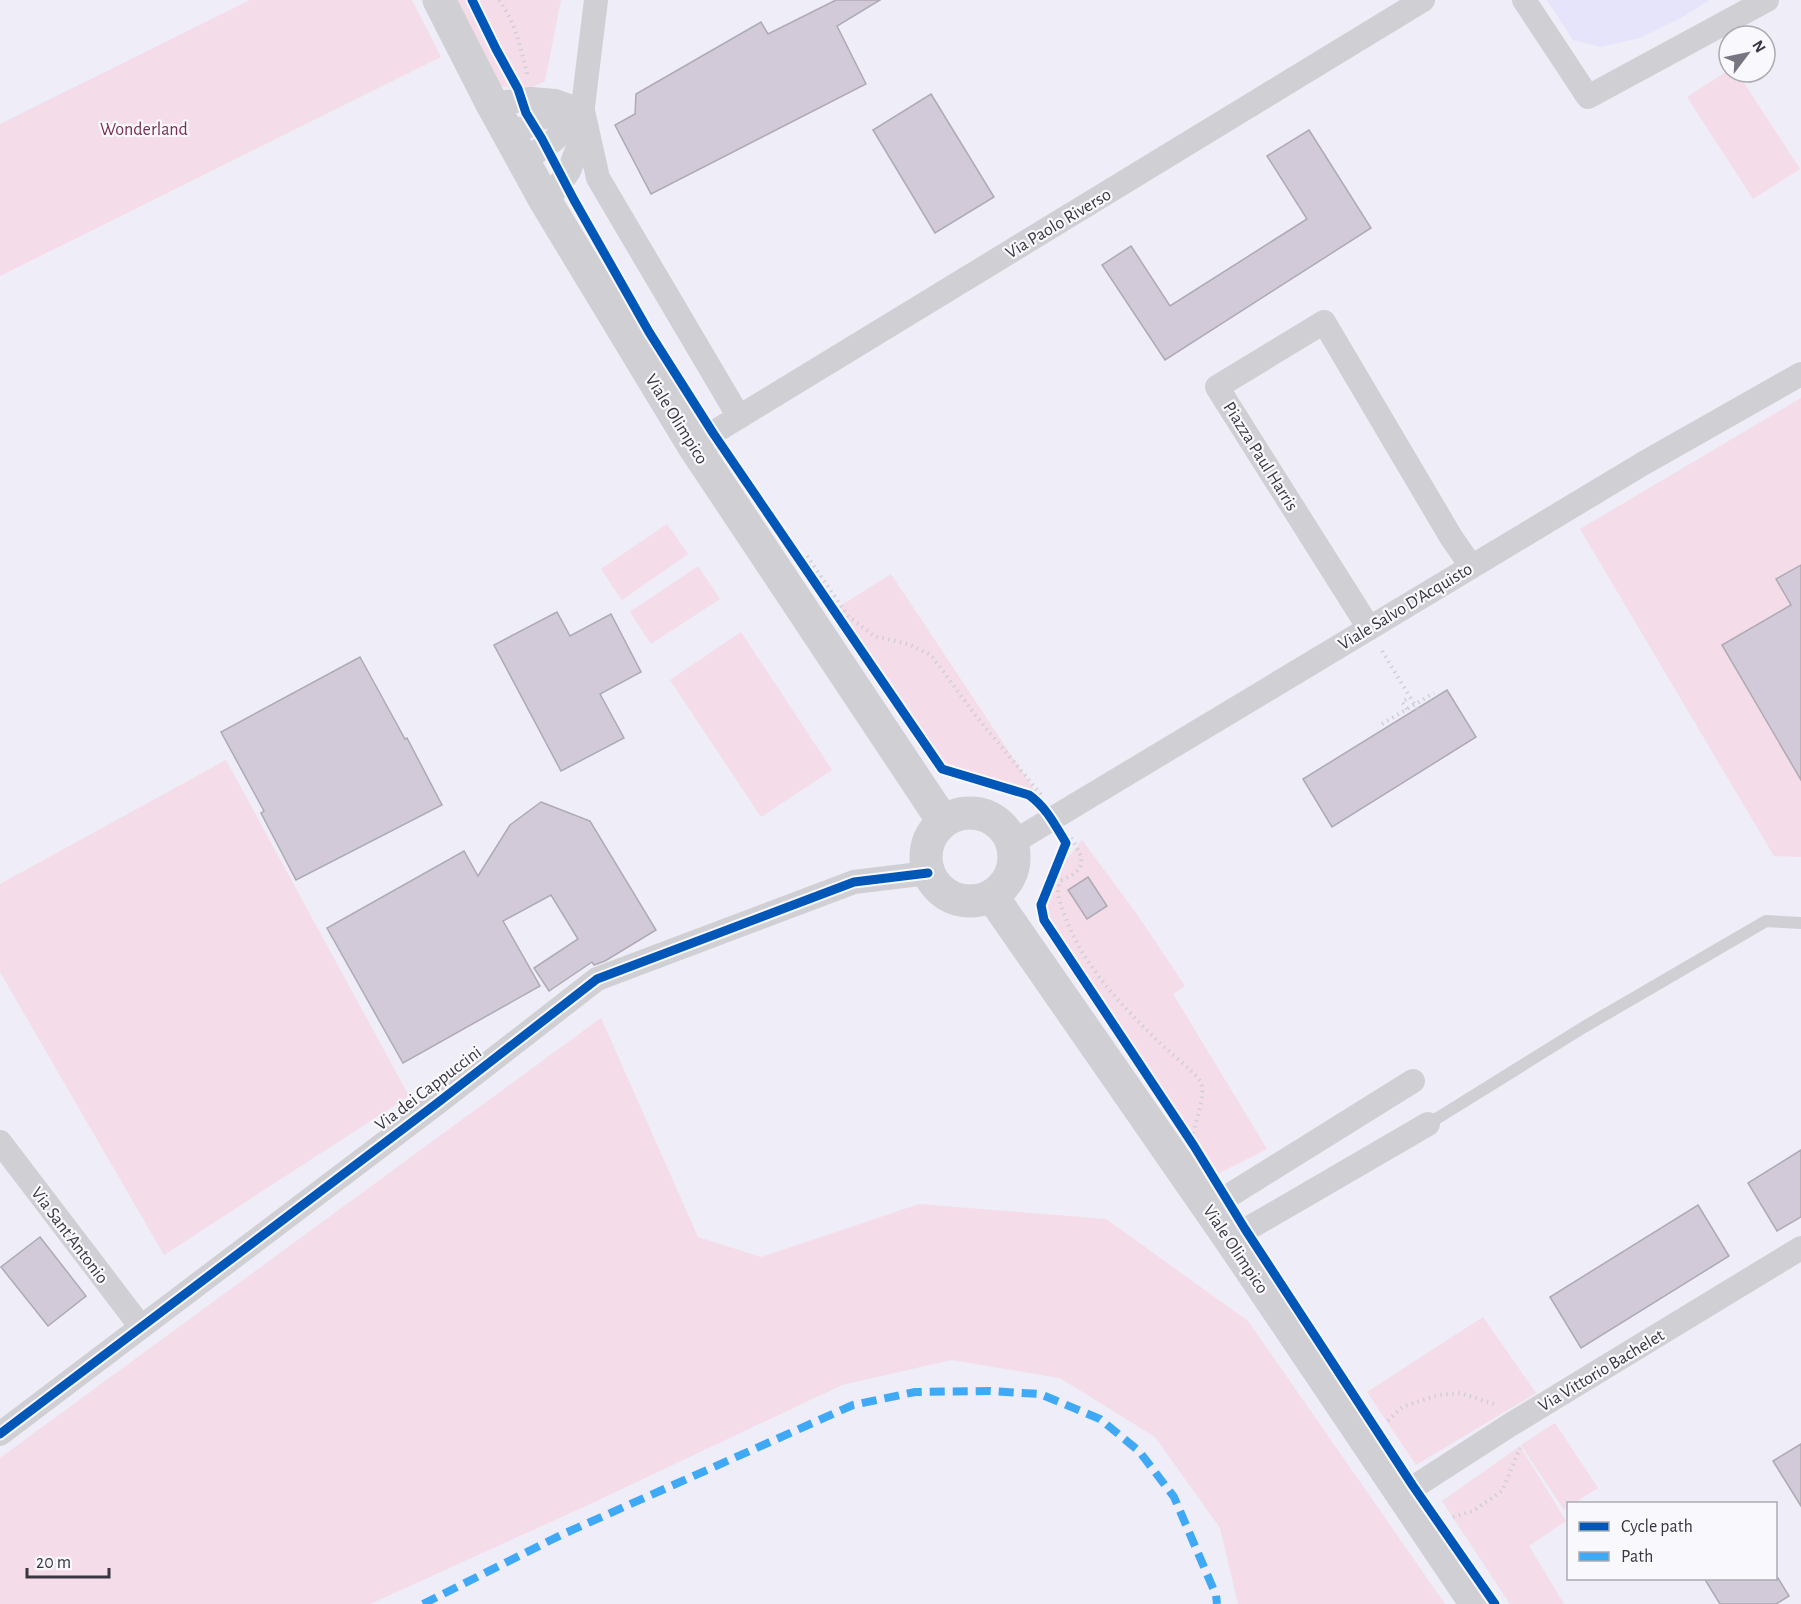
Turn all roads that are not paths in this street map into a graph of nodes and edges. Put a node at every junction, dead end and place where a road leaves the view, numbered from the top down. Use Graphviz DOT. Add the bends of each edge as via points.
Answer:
graph roads {
  1 [pos="439,0"];
  2 [pos="596,0"];
  3 [pos="1423,0"];
  4 [pos="1524,0"];
  5 [pos="1767,0"];
  6 [pos="492,104"];
  7 [pos="583,111"];
  8 [pos="516,149"];
  9 [pos="546,202"];
  10 [pos="1801,374"];
  11 [pos="739,417"];
  12 [pos="693,445"];
  13 [pos="1471,566"];
  14 [pos="1369,628"];
  15 [pos="943,821"];
  16 [pos="1012,843"];
  17 [pos="928,873"];
  18 [pos="992,896"];
  19 [pos="1801,923"];
  20 [pos="1413,1081"];
  21 [pos="1428,1124"];
  22 [pos="0,1142"];
  23 [pos="1209,1208"];
  24 [pos="1230,1239"];
  25 [pos="1801,1248"];
  26 [pos="141,1327"];
  27 [pos="0,1434"];
  28 [pos="1403,1494"];
  29 [pos="1476,1604"];
  1 -- 6 [label="main road, Viale Olimpico"];
  2 -- 7 [label="street"];
  3 -- 11 [label="street, Via Paolo Riverso"];
  4 -- 5 [label="street" via="1588,97"];
  6 -- 7 [label="street" via="531,99 555,101"];
  6 -- 8 [label="main road, Viale Olimpico"];
  7 -- 8 [label="street" via="540,118"];
  7 -- 9 [label="street" via="578,147 569,171"];
  7 -- 11 [label="street" via="598,178"];
  8 -- 9 [label="main road, Viale Olimpico"];
  9 -- 12 [label="main road, Viale Olimpico"];
  10 -- 13 [label="street, Viale Salvo D'Acquisto"];
  11 -- 12 [label="street, Via Paolo Riverso"];
  12 -- 15 [label="main road, Viale Olimpico"];
  13 -- 14 [label="street, Viale Salvo D'Acquisto"];
  13 -- 14 [label="street, Piazza Paul Harris" via="1324,322 1218,387"];
  14 -- 16 [label="street, Viale Salvo D'Acquisto"];
  15 -- 16 [label="main road" via="955,815 983,815 1005,831"];
  15 -- 17 [label="main road" via="927,845"];
  16 -- 18 [label="main road" via="1011,873"];
  17 -- 18 [label="main road" via="936,887 948,896 962,901"];
  17 -- 26 [label="street, Via dei Cappuccini" via="854,882 597,979"];
  18 -- 23 [label="main road, Viale Olimpico"];
  19 -- 21 [label="lane" via="1766,921"];
  20 -- 23 [label="street"];
  21 -- 24 [label="street"];
  22 -- 26 [label="street, Via Sant'Antonio"];
  23 -- 24 [label="main road, Viale Olimpico"];
  24 -- 28 [label="main road, Viale Olimpico"];
  25 -- 28 [label="street, Via Vittorio Bachelet"];
  26 -- 27 [label="street, Via dei Cappuccini"];
  28 -- 29 [label="main road, Viale Olimpico"];
}
